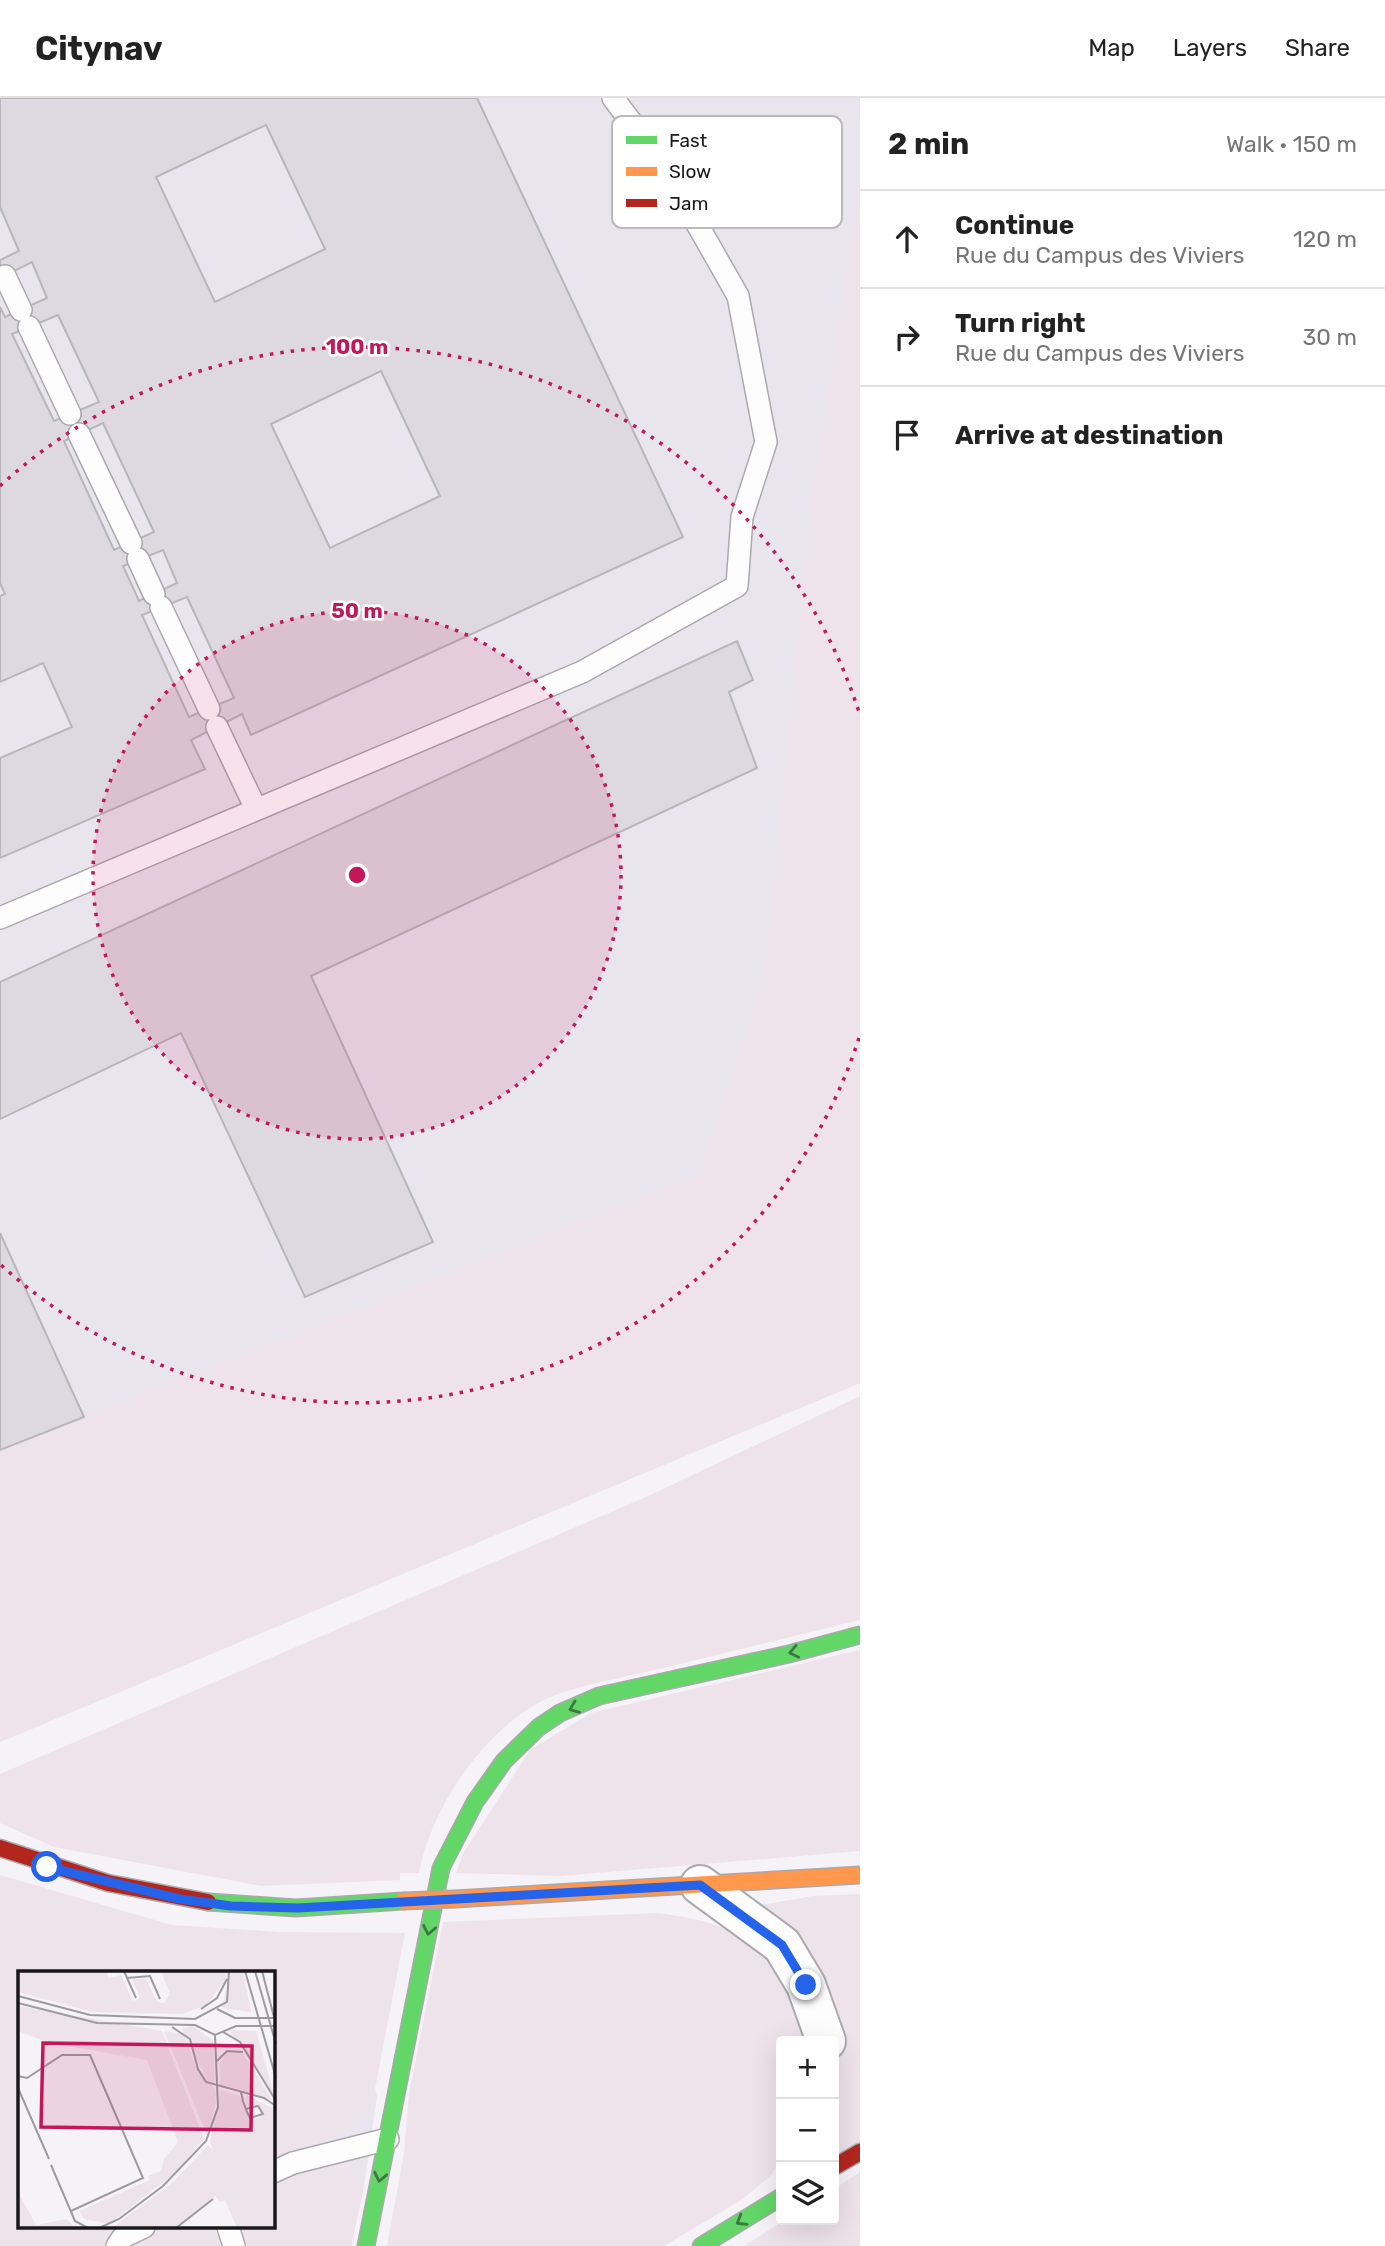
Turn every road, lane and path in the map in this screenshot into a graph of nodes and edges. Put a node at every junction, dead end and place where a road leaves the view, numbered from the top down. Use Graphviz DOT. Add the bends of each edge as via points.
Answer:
graph roads {
  1 [pos="613,98"];
  2 [pos="627,116"];
  3 [pos="699,228"];
  4 [pos="5,276"];
  5 [pos="256,809"];
  6 [pos="0,918"];
  7 [pos="860,1635"];
  8 [pos="0,1848"];
  9 [pos="860,1875"];
  10 [pos="700,1885"];
  11 [pos="824,2036"];
  12 [pos="388,2139"];
  13 [pos="860,2152"];
  14 [pos="839,2164"];
  15 [pos="275,2171"];
  16 [pos="776,2200"];
  17 [pos="142,2228"];
  18 [pos="228,2228"];
  19 [pos="117,2246"];
  20 [pos="233,2246"];
  21 [pos="366,2246"];
  22 [pos="701,2246"];
  1 -- 2 [label="lane"];
  3 -- 5 [label="lane" via="738,296 766,442 742,517 737,586 582,672"];
  4 -- 5 [label="lane"];
  5 -- 6 [label="lane"];
  7 -- 12 [label="main road, one-way" via="615,1691 559,1713 522,1742 490,1779 441,1868"];
  8 -- 10 [label="main road, bridge" via="47,1867 180,1899 231,1906 298,1908"];
  9 -- 10 [label="main road"];
  10 -- 11 [label="street" via="782,1945 806,1985"];
  12 -- 15 [label="lane"];
  12 -- 21 [label="main road, one-way"];
  13 -- 14 [label="main road"];
  16 -- 22 [label="main road, one-way"];
  17 -- 19 [label="lane" via="123,2237"];
  18 -- 20 [label="lane"];
}
